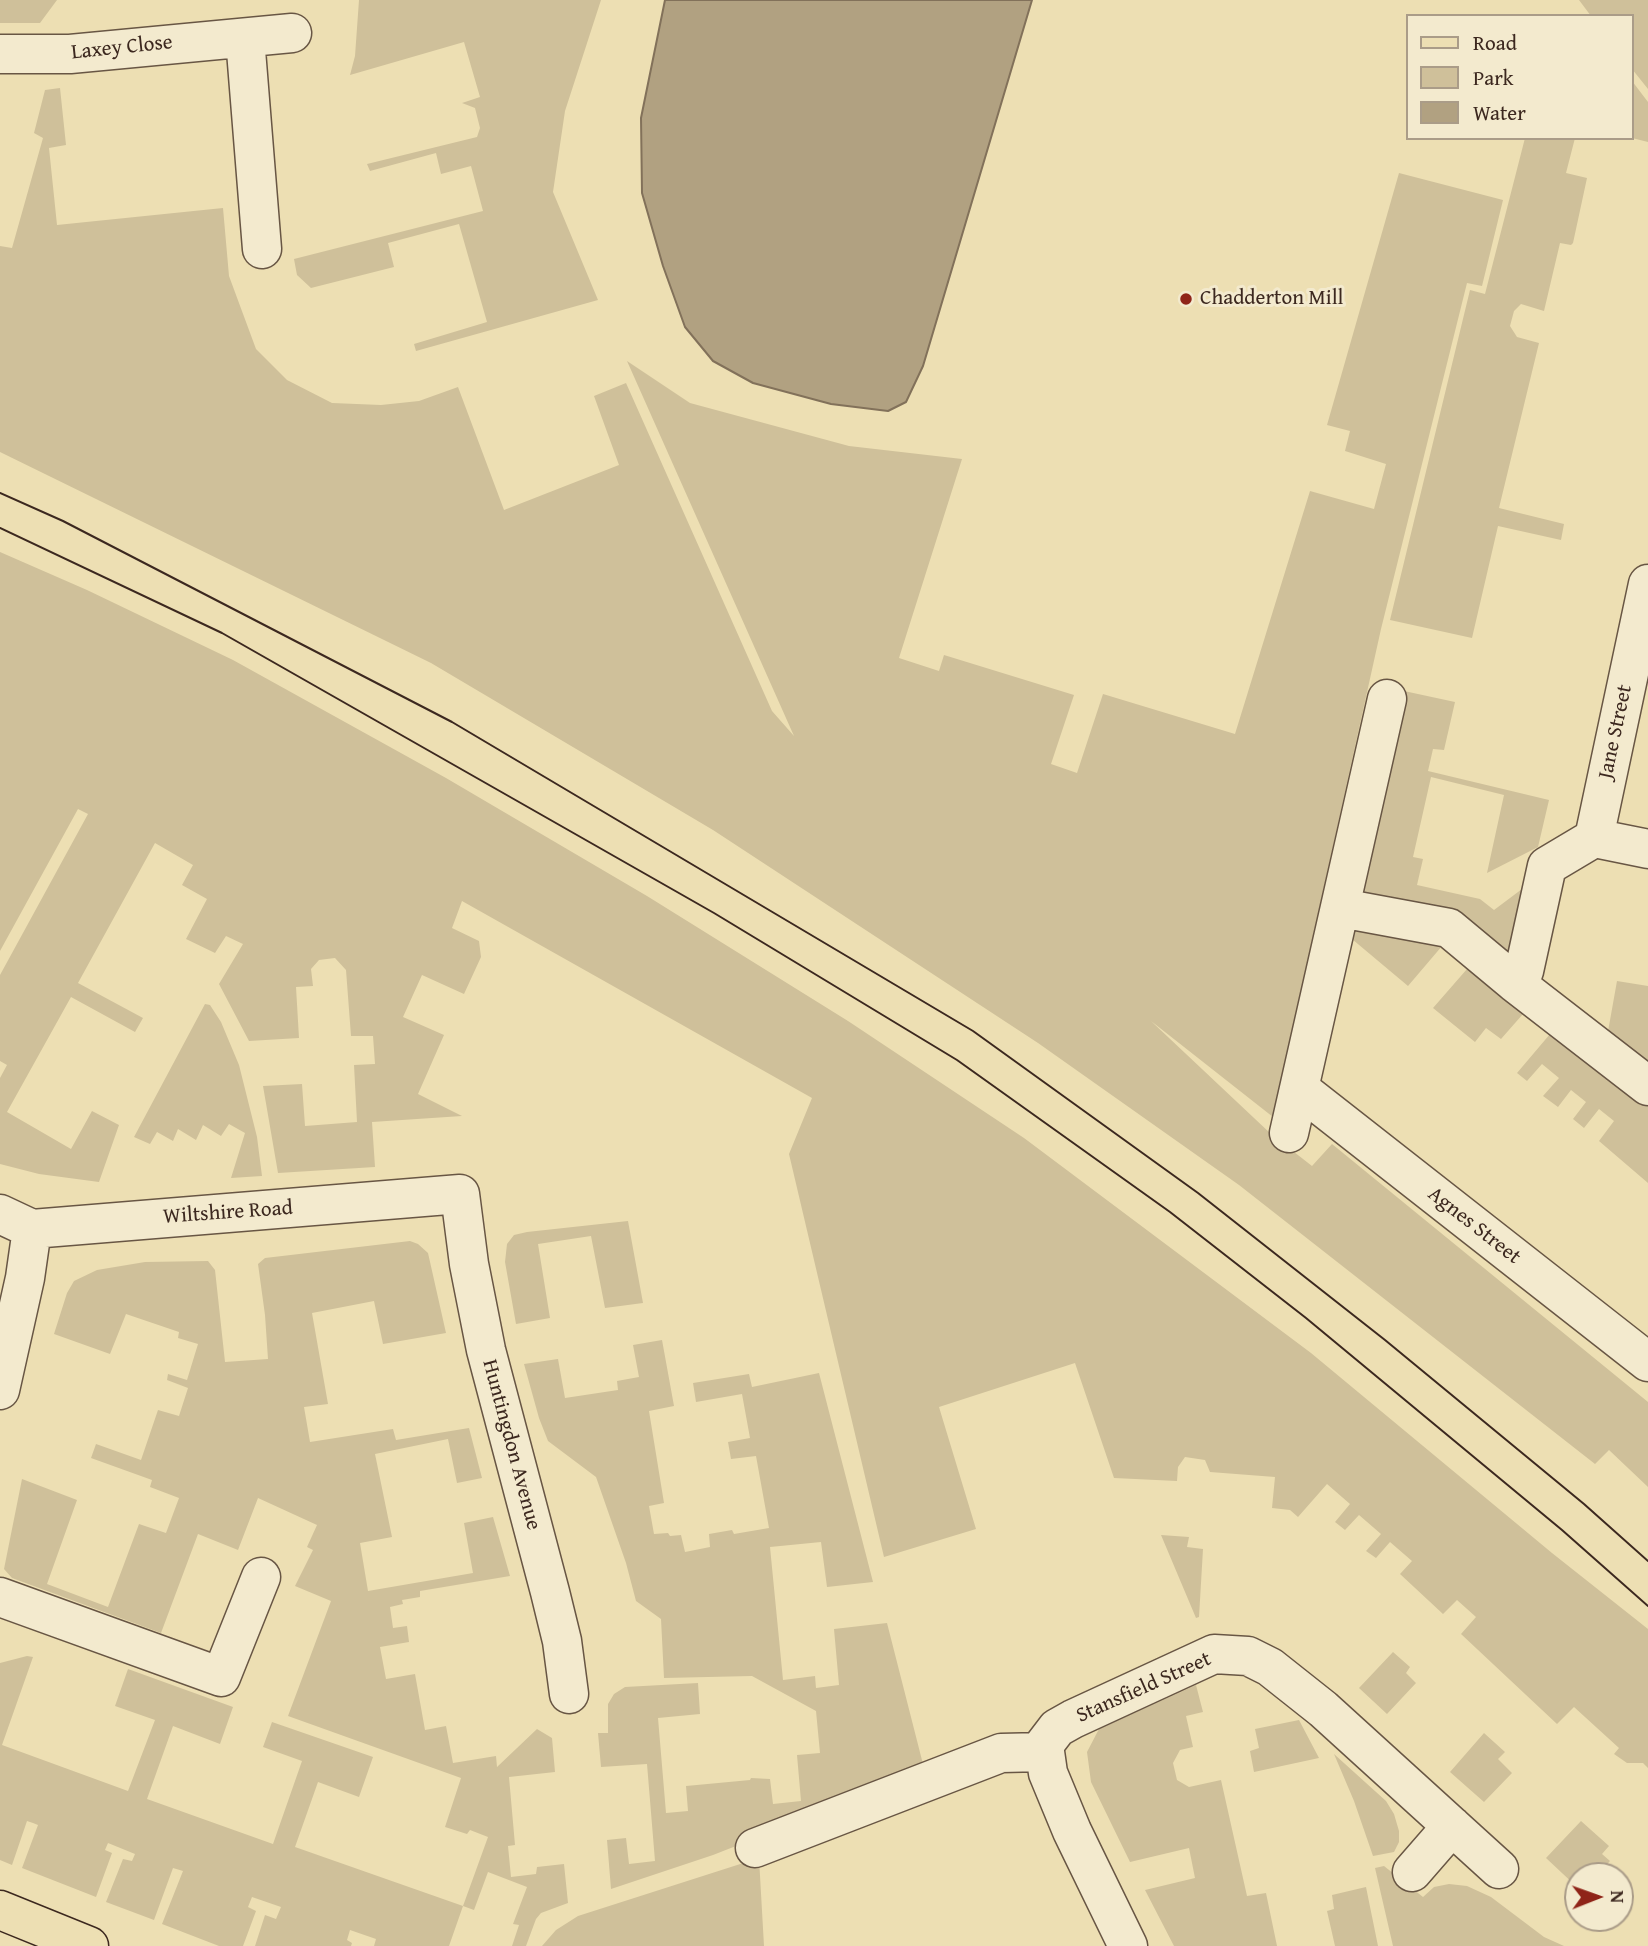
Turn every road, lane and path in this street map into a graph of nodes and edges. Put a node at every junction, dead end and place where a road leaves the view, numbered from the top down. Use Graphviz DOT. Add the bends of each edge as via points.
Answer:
graph roads {
  1 [pos="292,33"];
  2 [pos="245,38"];
  3 [pos="0,54"];
  4 [pos="262,249"];
  5 [pos="1648,584"];
  6 [pos="1642,642"];
  7 [pos="1387,699"];
  8 [pos="1594,838"];
  9 [pos="1648,849"];
  10 [pos="1341,908"];
  11 [pos="1515,983"];
  12 [pos="1642,1077"];
  13 [pos="1301,1090"];
  14 [pos="1289,1133"];
  15 [pos="460,1194"];
  16 [pos="16,1222"];
  17 [pos="1648,1362"];
  18 [pos="0,1390"];
  19 [pos="261,1577"];
  20 [pos="0,1597"];
  21 [pos="569,1694"];
  22 [pos="1044,1752"];
  23 [pos="1452,1826"];
  24 [pos="755,1848"];
  25 [pos="1499,1869"];
  26 [pos="1412,1872"];
  27 [pos="0,1910"];
  28 [pos="89,1946"];
  29 [pos="1128,1946"];
  1 -- 2 [label="street, Laxey Close"];
  2 -- 3 [label="street, Laxey Close" via="70,54"];
  2 -- 4 [label="street"];
  5 -- 6 [label="street, Jane Street"];
  6 -- 8 [label="street, Jane Street"];
  7 -- 10 [label="street"];
  8 -- 9 [label="street"];
  8 -- 11 [label="street" via="1547,866 1524,971"];
  10 -- 11 [label="street" via="1449,928"];
  10 -- 13 [label="street"];
  11 -- 12 [label="street"];
  13 -- 14 [label="street"];
  13 -- 17 [label="street, Agnes Street"];
  15 -- 16 [label="street, Wiltshire Road" via="92,1223"];
  15 -- 21 [label="street, Huntingdon Avenue" via="468,1264 486,1350 562,1641"];
  16 -- 18 [label="street" via="25,1278"];
  19 -- 20 [label="street" via="221,1677"];
  22 -- 23 [label="street, Stansfield Street" via="1057,1728 1197,1660 1214,1654 1248,1656 1270,1667 1323,1709"];
  22 -- 24 [label="street" via="1001,1753"];
  22 -- 29 [label="street" via="1072,1831"];
  23 -- 25 [label="street, Stansfield Street"];
  23 -- 26 [label="street"];
  27 -- 28 [label="main road"];
}
